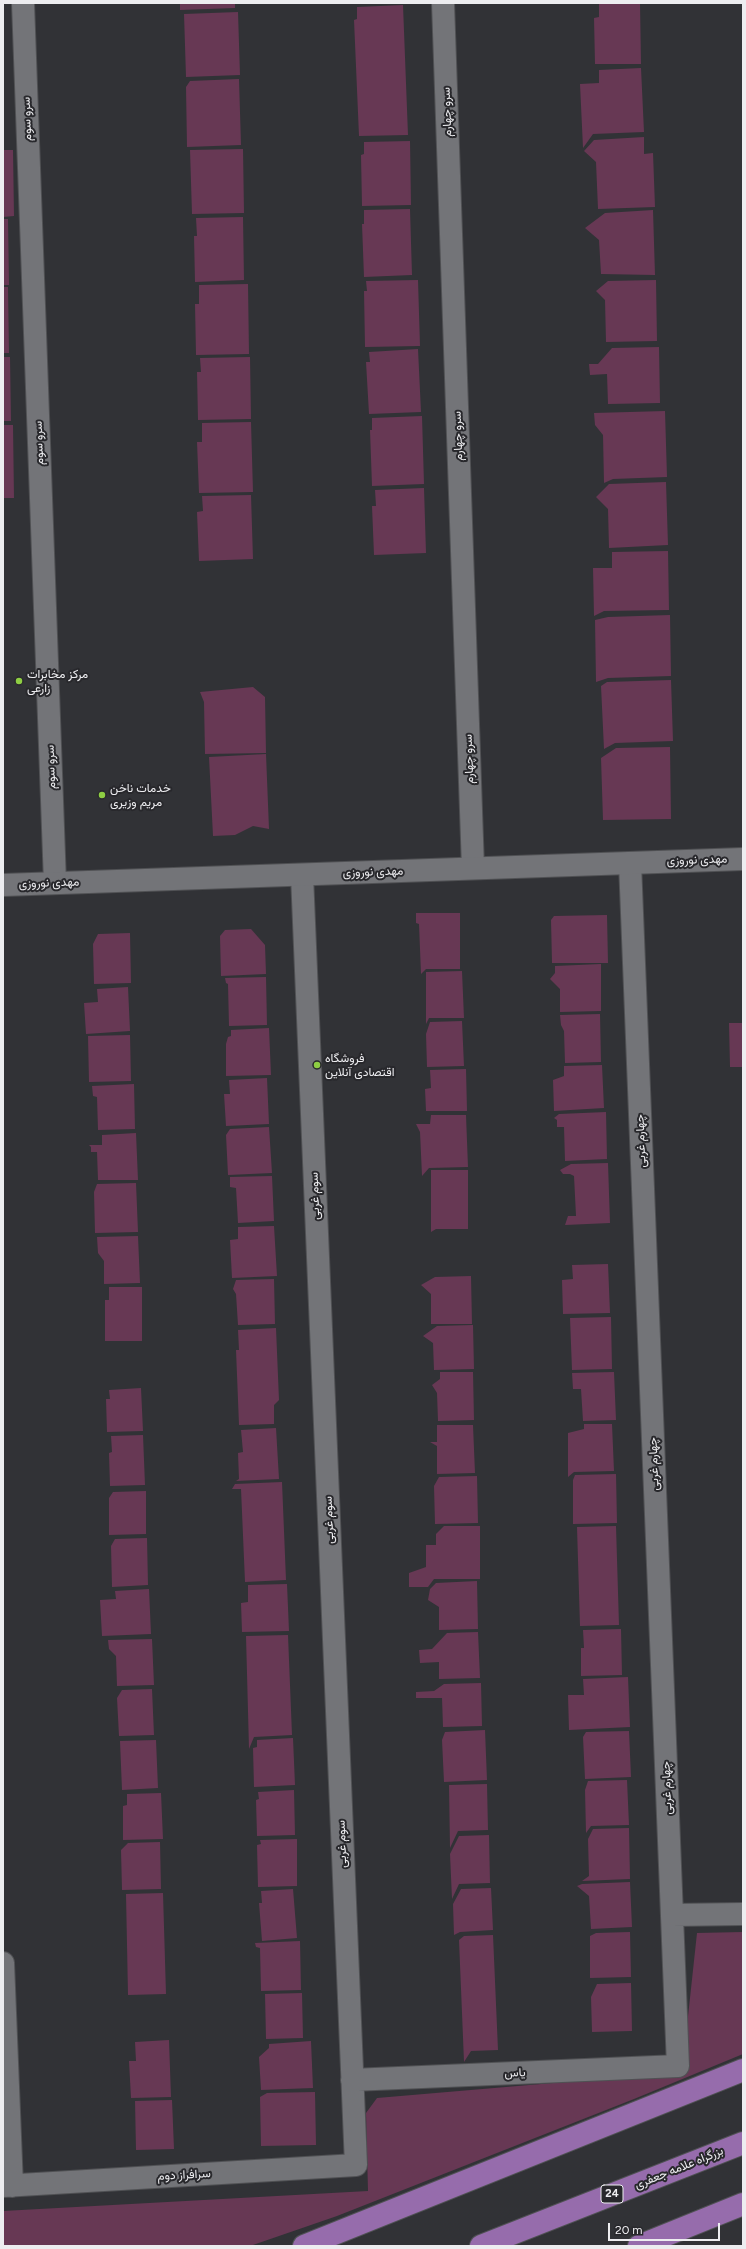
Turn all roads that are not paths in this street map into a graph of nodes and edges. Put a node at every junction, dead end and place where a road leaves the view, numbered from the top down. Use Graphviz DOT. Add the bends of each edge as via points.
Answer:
graph roads {
  1 [pos="23,3"];
  2 [pos="443,3"];
  3 [pos="743,858"];
  4 [pos="630,863"];
  5 [pos="473,868"];
  6 [pos="302,875"];
  7 [pos="55,883"];
  8 [pos="3,885"];
  9 [pos="743,1914"];
  10 [pos="672,1916"];
  11 [pos="3,1963"];
  12 [pos="678,2066"];
  13 [pos="743,2070"];
  14 [pos="352,2080"];
  15 [pos="743,2143"];
  16 [pos="356,2165"];
  17 [pos="7,2186"];
  18 [pos="743,2204"];
  19 [pos="304,2246"];
  20 [pos="481,2246"];
  21 [pos="639,2246"];
  1 -- 7 [label="street, سرو سوم"];
  2 -- 5 [label="street, سرو چهارم"];
  3 -- 4 [label="street, مهدی نوروزی"];
  4 -- 5 [label="street, مهدی نوروزی"];
  4 -- 10 [label="street, چهارم غربی"];
  5 -- 6 [label="street, مهدی نوروزی"];
  6 -- 7 [label="street, مهدی نوروزی"];
  6 -- 14 [label="street, سوم غربی"];
  7 -- 8 [label="street, مهدی نوروزی"];
  9 -- 10 [label="street"];
  10 -- 12 [label="street, چهارم غربی"];
  11 -- 17 [label="street"];
  12 -- 14 [label="street, یاس"];
  13 -- 19 [label="highway"];
  14 -- 16 [label="street, سوم غربی"];
  15 -- 20 [label="highway, بزرگراه علامه جعفری / 24"];
  16 -- 17 [label="street, سرافراز دوم"];
  18 -- 21 [label="highway"];
}
